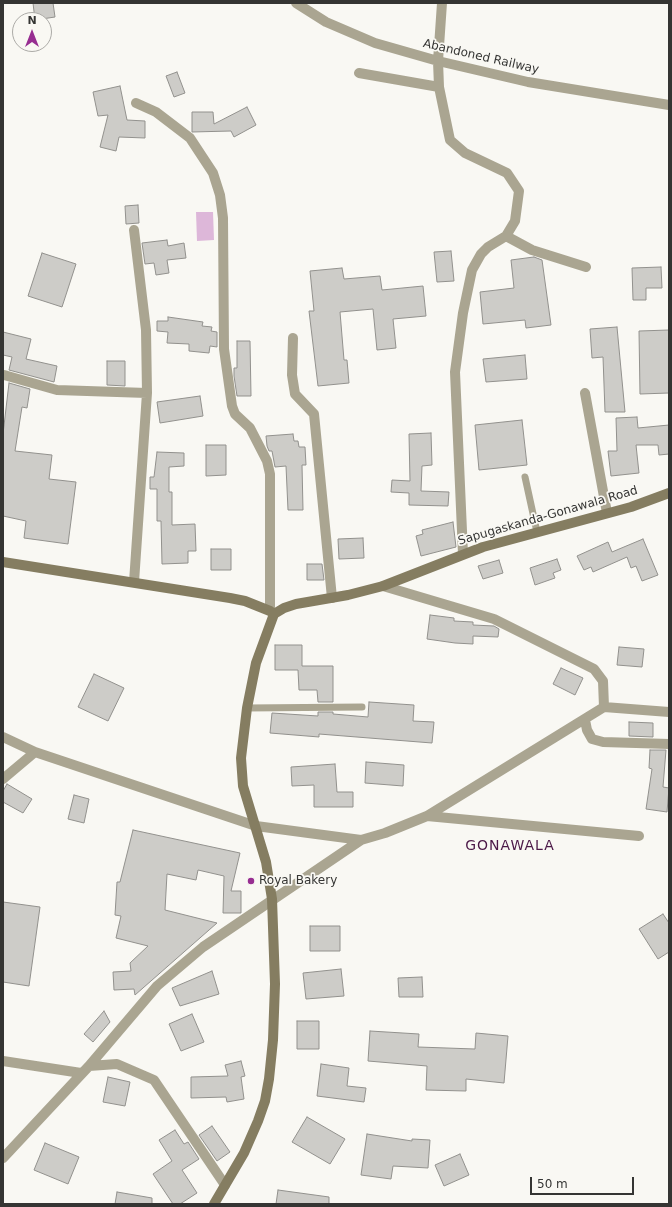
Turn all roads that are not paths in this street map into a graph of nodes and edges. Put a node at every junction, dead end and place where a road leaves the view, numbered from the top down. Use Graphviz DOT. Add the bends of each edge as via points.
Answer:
graph roads {
  1 [pos="296,3"];
  2 [pos="442,3"];
  3 [pos="438,61"];
  4 [pos="359,73"];
  5 [pos="439,87"];
  6 [pos="136,103"];
  7 [pos="669,105"];
  8 [pos="134,230"];
  9 [pos="506,236"];
  10 [pos="586,267"];
  11 [pos="293,338"];
  12 [pos="3,376"];
  13 [pos="585,393"];
  14 [pos="147,394"];
  15 [pos="525,477"];
  16 [pos="669,493"];
  17 [pos="607,513"];
  18 [pos="537,532"];
  19 [pos="463,554"];
  20 [pos="3,562"];
  21 [pos="134,582"];
  22 [pos="383,586"];
  23 [pos="332,598"];
  24 [pos="272,612"];
  25 [pos="362,707"];
  26 [pos="604,707"];
  27 [pos="247,708"];
  28 [pos="669,712"];
  29 [pos="585,720"];
  30 [pos="3,737"];
  31 [pos="669,744"];
  32 [pos="35,752"];
  33 [pos="3,779"];
  34 [pos="427,816"];
  35 [pos="256,826"];
  36 [pos="640,836"];
  37 [pos="361,840"];
  38 [pos="272,899"];
  39 [pos="3,1061"];
  40 [pos="89,1066"];
  41 [pos="81,1073"];
  42 [pos="3,1158"];
  43 [pos="225,1185"];
  44 [pos="214,1204"];
  1 -- 3 [label="street, Abandoned Railway" via="326,22 375,43"];
  2 -- 3 [label="street"];
  3 -- 5 [label="street"];
  3 -- 7 [label="street, Abandoned Railway" via="528,82"];
  4 -- 5 [label="street"];
  5 -- 9 [label="street" via="450,140 465,153 507,173 519,191 515,221"];
  6 -- 24 [label="street" via="156,112 190,138 213,173 220,194 223,218 224,350 234,414 250,428 267,461 270,474"];
  8 -- 14 [label="street" via="146,330"];
  9 -- 10 [label="street" via="532,250"];
  9 -- 19 [label="street" via="488,246 480,254 472,270 455,372"];
  11 -- 23 [label="street" via="292,375 295,394 314,414"];
  12 -- 14 [label="street" via="57,390"];
  13 -- 17 [label="street"];
  14 -- 21 [label="street"];
  15 -- 18 [label="lane"];
  16 -- 17 [label="street, Sapugaskanda-Gonawala Road"];
  17 -- 18 [label="street, Sapugaskanda-Gonawala Road"];
  18 -- 19 [label="street, Sapugaskanda-Gonawala Road"];
  19 -- 22 [label="street, Sapugaskanda-Gonawala Road"];
  20 -- 21 [label="street"];
  21 -- 24 [label="street" via="245,601"];
  22 -- 23 [label="street, Sapugaskanda-Gonawala Road"];
  22 -- 26 [label="street" via="494,620 594,670 603,681"];
  23 -- 24 [label="street, Sapugaskanda-Gonawala Road" via="288,606"];
  24 -- 27 [label="street" via="256,663"];
  25 -- 27 [label="lane"];
  26 -- 28 [label="street"];
  26 -- 29 [label="street"];
  27 -- 35 [label="street" via="241,774"];
  29 -- 31 [label="street" via="592,739 603,742"];
  29 -- 34 [label="street"];
  30 -- 32 [label="street"];
  32 -- 33 [label="street"];
  32 -- 35 [label="street"];
  34 -- 36 [label="street"];
  34 -- 37 [label="street"];
  35 -- 37 [label="street"];
  35 -- 38 [label="street" via="266,862"];
  37 -- 38 [label="street"];
  38 -- 40 [label="street" via="203,947 157,986"];
  38 -- 43 [label="street" via="275,984 273,1040 265,1101 244,1153"];
  39 -- 41 [label="street"];
  40 -- 41 [label="street"];
  40 -- 43 [label="street" via="117,1064 154,1080"];
  41 -- 42 [label="street"];
  43 -- 44 [label="street"];
}
